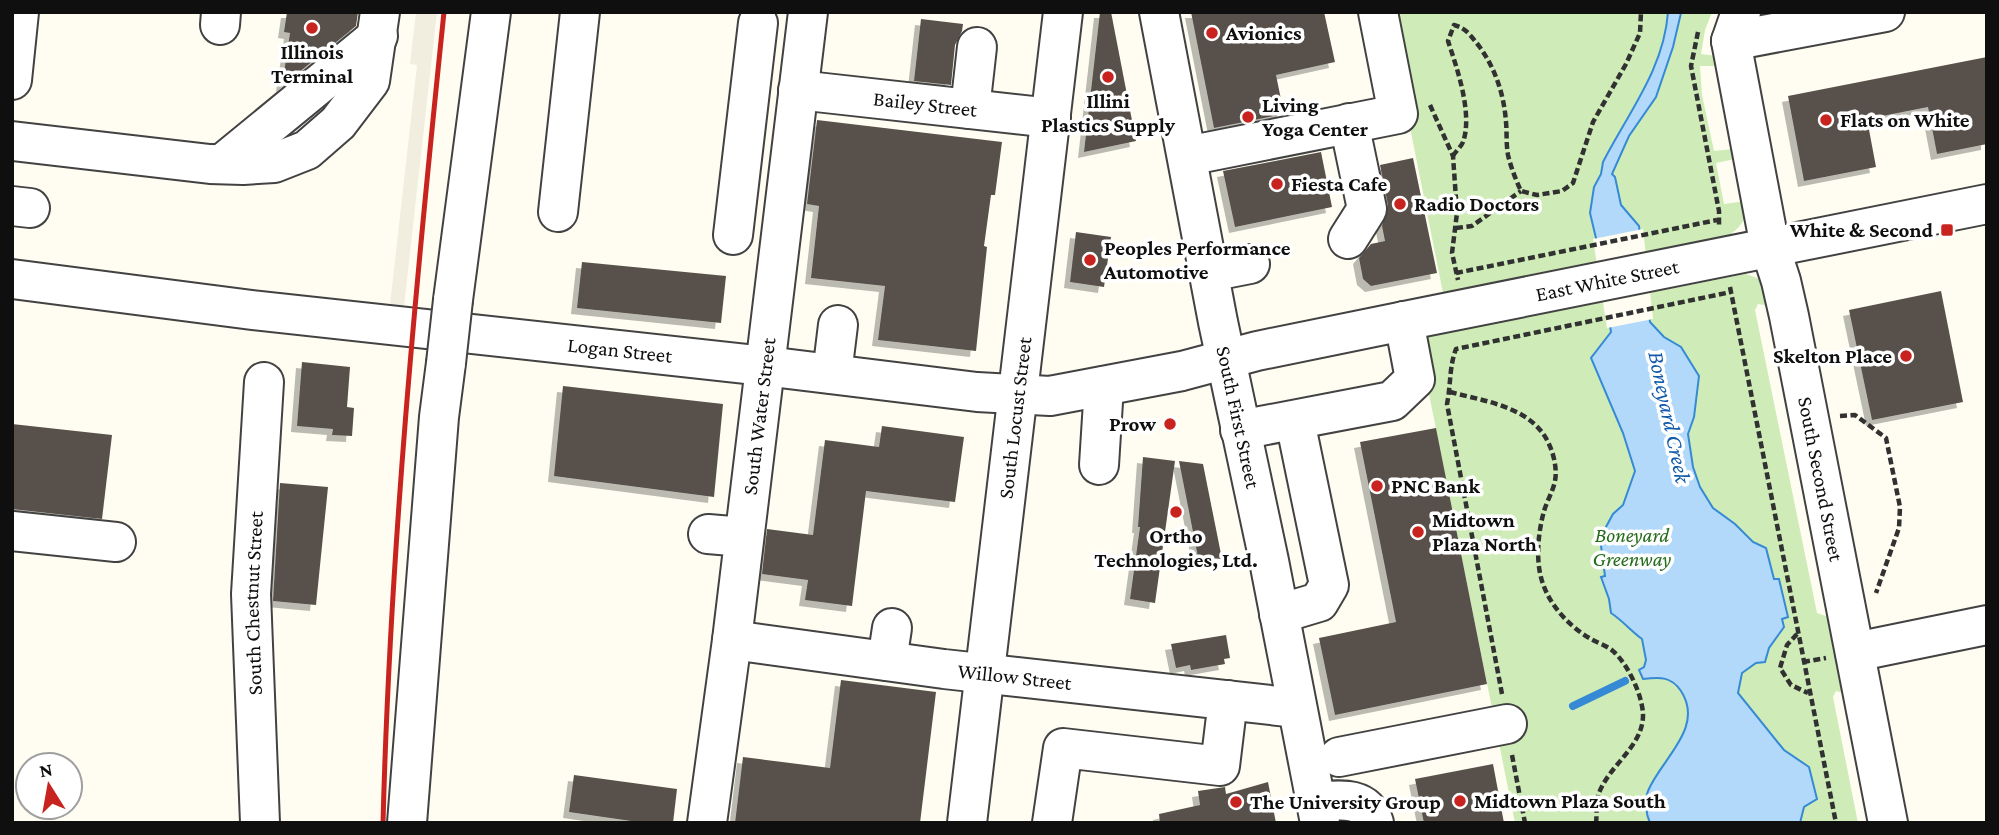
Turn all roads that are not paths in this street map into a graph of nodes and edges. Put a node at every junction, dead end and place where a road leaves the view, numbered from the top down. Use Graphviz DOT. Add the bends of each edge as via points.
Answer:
graph roads {
  1 [pos="19,12"];
  2 [pos="491,12"];
  3 [pos="580,12"];
  4 [pos="808,12"];
  5 [pos="1063,12"];
  6 [pos="1159,12"];
  7 [pos="1378,12"];
  8 [pos="1885,12"];
  9 [pos="758,23"];
  10 [pos="379,24"];
  11 [pos="1724,28"];
  12 [pos="977,47"];
  13 [pos="13,71"];
  14 [pos="798,90"];
  15 [pos="970,109"];
  16 [pos="1051,118"];
  17 [pos="1349,123"];
  18 [pos="12,141"];
  19 [pos="1187,156"];
  20 [pos="1987,204"];
  21 [pos="558,212"];
  22 [pos="733,235"];
  23 [pos="1348,239"];
  24 [pos="1770,247"];
  25 [pos="1250,264"];
  26 [pos="1209,272"];
  27 [pos="12,279"];
  28 [pos="1404,321"];
  29 [pos="838,325"];
  30 [pos="1226,360"];
  31 [pos="765,366"];
  32 [pos="832,374"];
  33 [pos="264,382"];
  34 [pos="1104,386"];
  35 [pos="1019,395"];
  36 [pos="1294,421"];
  37 [pos="1240,430"];
  38 [pos="1099,464"];
  39 [pos="12,531"];
  40 [pos="116,542"];
  41 [pos="1279,614"];
  42 [pos="1987,625"];
  43 [pos="732,640"];
  44 [pos="1855,652"];
  45 [pos="984,673"];
  46 [pos="1228,700"];
  47 [pos="1297,708"];
  48 [pos="1507,724"];
  49 [pos="1339,757"];
  50 [pos="1318,813"];
  51 [pos="260,823"];
  52 [pos="407,823"];
  53 [pos="707,823"];
  54 [pos="967,823"];
  55 [pos="1052,823"];
  56 [pos="1374,823"];
  57 [pos="1888,823"];
  1 -- 13 [label="street"];
  2 -- 52 [label="street, bridge" via="434,471"];
  3 -- 21 [label="street"];
  4 -- 14 [label="street, South Water Street"];
  5 -- 16 [label="street, South Locust Street"];
  6 -- 19 [label="street, South First Street"];
  7 -- 17 [label="street" via="1398,114"];
  8 -- 11 [label="street"];
  9 -- 22 [label="street"];
  10 -- 18 [label="street" via="222,164"];
  11 -- 24 [label="street, South Second Street"];
  12 -- 15 [label="street"];
  14 -- 15 [label="street, Bailey Street" via="881,85"];
  14 -- 31 [label="street, South Water Street"];
  15 -- 16 [label="street, Bailey Street"];
  16 -- 35 [label="street, South Locust Street"];
  17 -- 19 [label="street"];
  17 -- 23 [label="street" via="1367,209"];
  19 -- 26 [label="street, South First Street"];
  20 -- 24 [label="street, East White Street"];
  24 -- 28 [label="street, East White Street" via="1696,281 1526,315"];
  24 -- 44 [label="street, South Second Street" via="1789,316"];
  25 -- 26 [label="street"];
  26 -- 30 [label="street, South First Street"];
  27 -- 31 [label="street, Logan Street"];
  28 -- 30 [label="street, East White Street"];
  28 -- 36 [label="street" via="1415,379 1392,401"];
  29 -- 32 [label="street"];
  30 -- 34 [label="street, Logan Street"];
  30 -- 37 [label="street, South First Street"];
  31 -- 32 [label="street, Logan Street"];
  31 -- 43 [label="street, South Water Street" via="726,536"];
  32 -- 35 [label="street, Logan Street"];
  33 -- 51 [label="street, South Chestnut Street" via="251,594"];
  34 -- 35 [label="street, Logan Street" via="1050,396"];
  34 -- 38 [label="street"];
  35 -- 45 [label="street, South Locust Street"];
  36 -- 37 [label="street"];
  36 -- 41 [label="street" via="1329,585 1319,602"];
  37 -- 41 [label="street, South First Street"];
  39 -- 40 [label="street"];
  41 -- 47 [label="street, South First Street"];
  42 -- 44 [label="street"];
  43 -- 45 [label="street, Willow Street" via="890,645"];
  43 -- 53 [label="street, South Water Street"];
  44 -- 57 [label="street, South Second Street"];
  45 -- 46 [label="street, Willow Street"];
  45 -- 54 [label="street, South Locust Street"];
  46 -- 47 [label="street, Willow Street"];
  46 -- 55 [label="street" via="1220,766 1063,748"];
  47 -- 50 [label="street, South First Street"];
  48 -- 49 [label="street"];
  50 -- 56 [label="street" via="1338,800 1360,803"];
}
